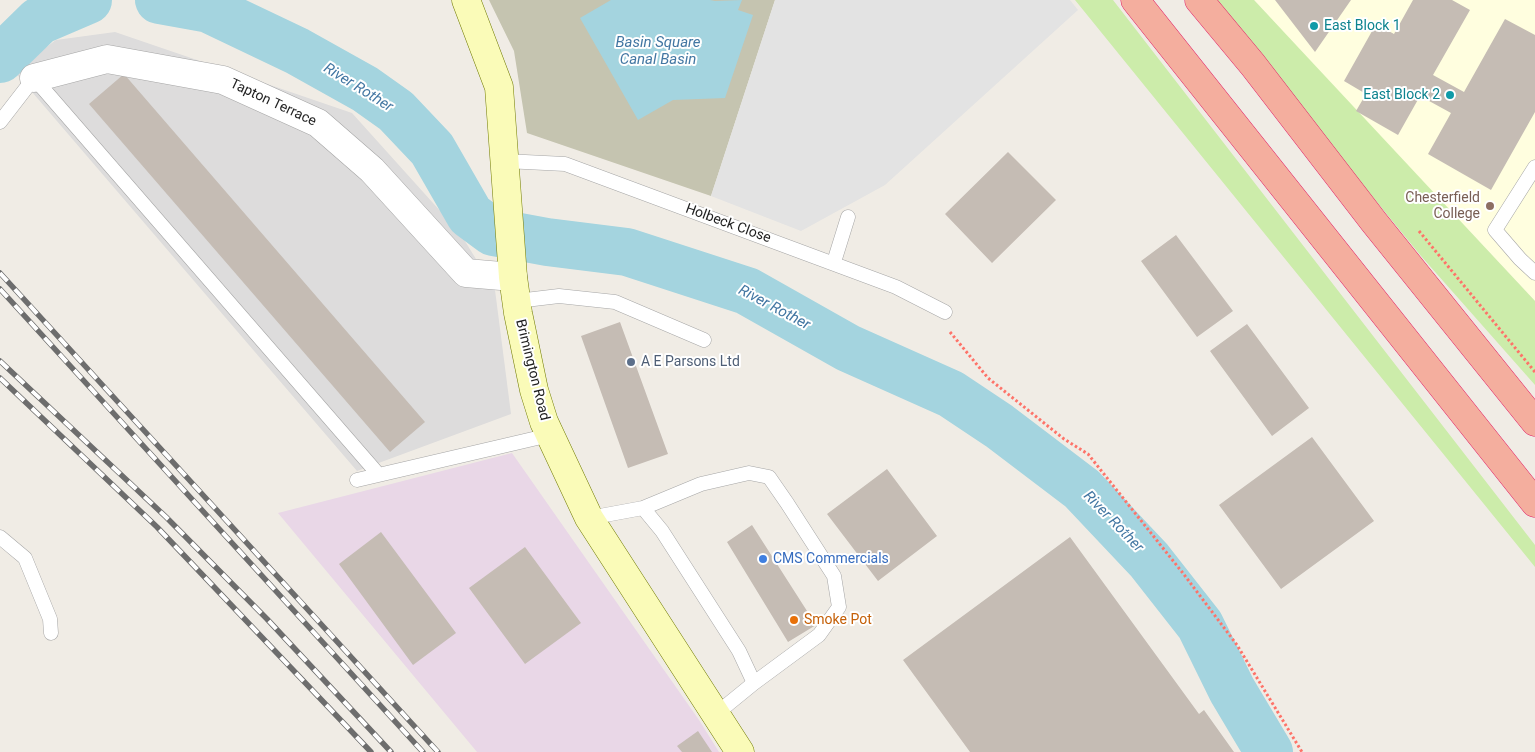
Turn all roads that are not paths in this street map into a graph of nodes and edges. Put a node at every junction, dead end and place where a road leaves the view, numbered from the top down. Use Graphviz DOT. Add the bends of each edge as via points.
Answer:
graph roads {
  1 [pos="466,0"];
  2 [pos="1135,0"];
  3 [pos="1198,0"];
  4 [pos="34,78"];
  5 [pos="0,122"];
  6 [pos="505,161"];
  7 [pos="1535,166"];
  8 [pos="848,216"];
  9 [pos="834,262"];
  10 [pos="1535,273"];
  11 [pos="515,289"];
  12 [pos="945,312"];
  13 [pos="704,340"];
  14 [pos="1535,422"];
  15 [pos="550,434"];
  16 [pos="378,474"];
  17 [pos="357,480"];
  18 [pos="1535,503"];
  19 [pos="643,508"];
  20 [pos="589,518"];
  21 [pos="0,538"];
  22 [pos="52,633"];
  23 [pos="754,683"];
  24 [pos="716,714"];
  25 [pos="740,752"];
  1 -- 6 [label="main road, Brimington Road" via="499,87"];
  2 -- 18 [label="highway"];
  3 -- 14 [label="highway"];
  4 -- 5 [label="lane"];
  4 -- 11 [label="street, Tapton Terrace" via="107,59 223,80 318,123 372,170 466,273"];
  4 -- 16 [label="lane"];
  6 -- 9 [label="lane, Holbeck Close" via="566,164"];
  6 -- 11 [label="main road, Brimington Road"];
  7 -- 10 [label="lane" via="1495,230"];
  8 -- 9 [label="lane"];
  9 -- 12 [label="lane, Holbeck Close" via="896,287"];
  11 -- 13 [label="lane" via="615,302"];
  11 -- 15 [label="main road, Brimington Road" via="534,390"];
  15 -- 16 [label="lane"];
  15 -- 20 [label="main road, Brimington Road"];
  16 -- 17 [label="lane"];
  19 -- 20 [label="lane"];
  19 -- 23 [label="lane" via="662,531 739,651"];
  19 -- 23 [label="lane" via="701,484 749,473 769,477 809,536 834,576 839,607 819,636"];
  20 -- 24 [label="main road, Brimington Road"];
  21 -- 22 [label="lane" via="25,558 50,619"];
  23 -- 24 [label="lane"];
  24 -- 25 [label="main road, Brimington Road"];
}
